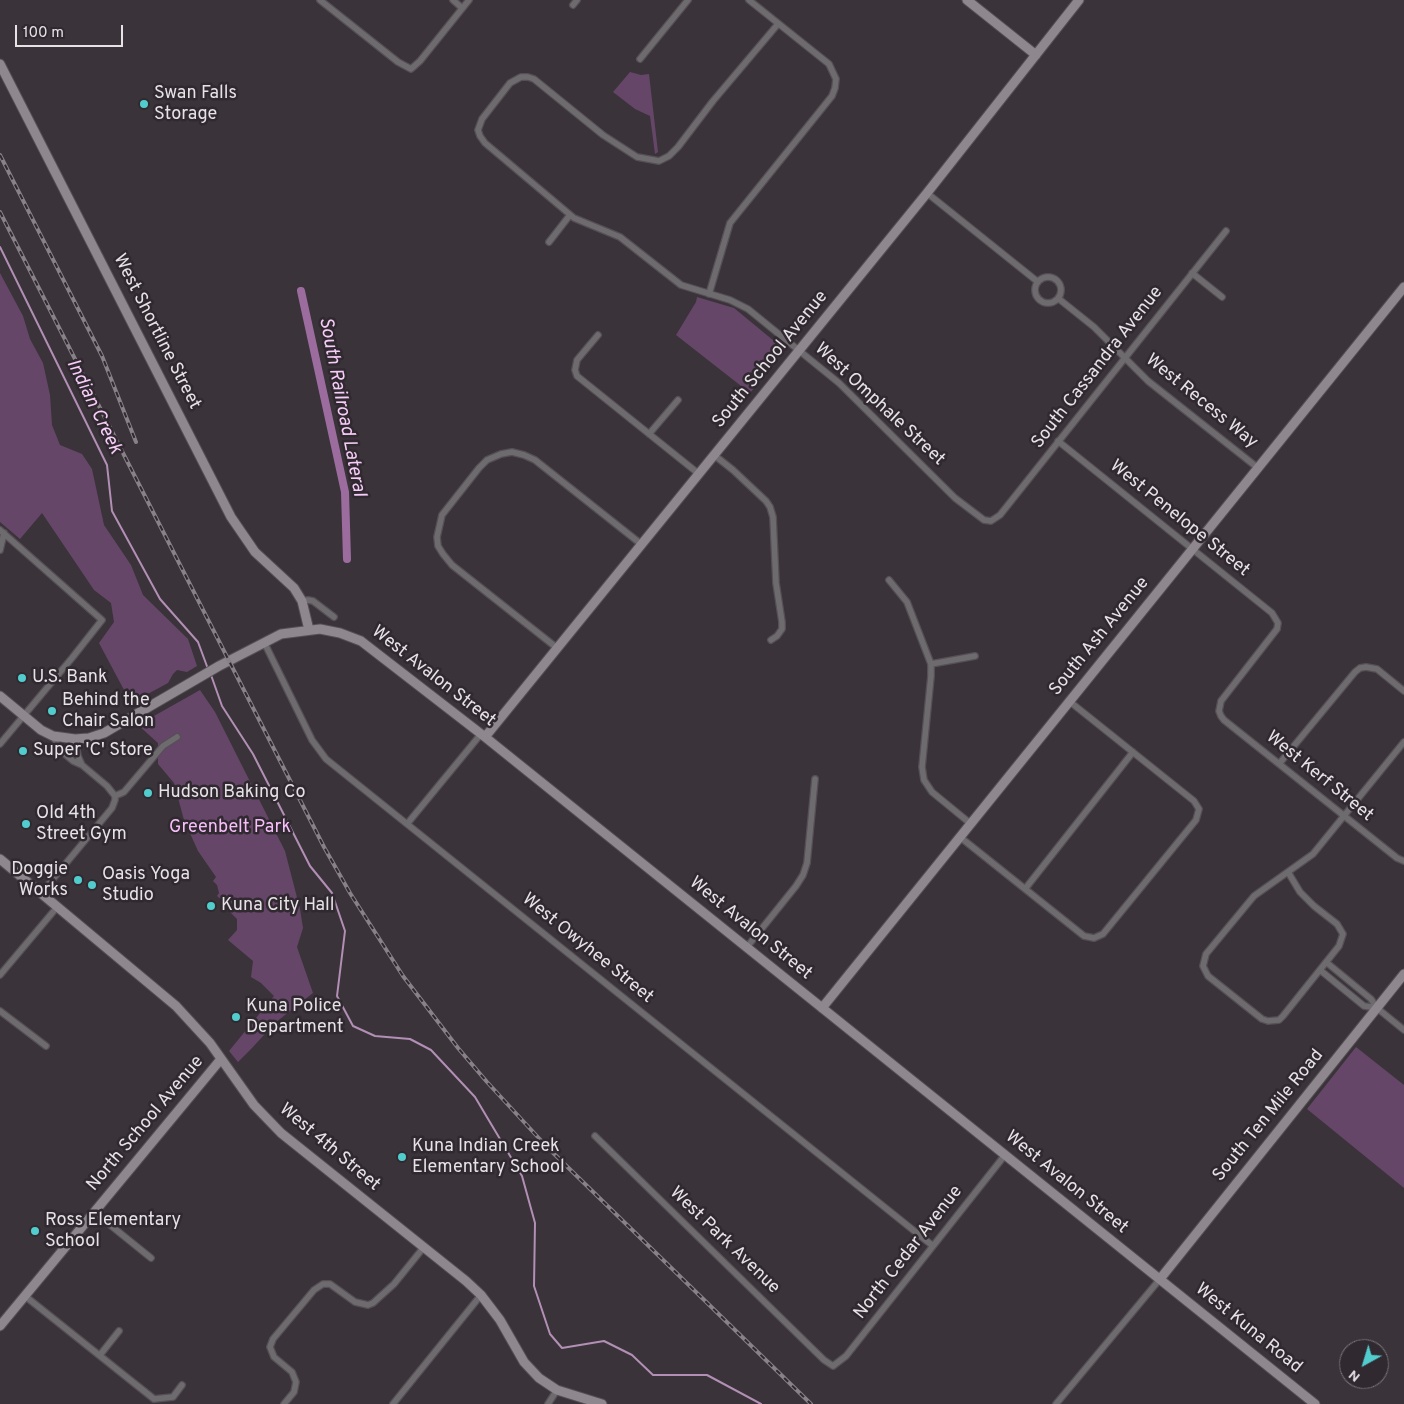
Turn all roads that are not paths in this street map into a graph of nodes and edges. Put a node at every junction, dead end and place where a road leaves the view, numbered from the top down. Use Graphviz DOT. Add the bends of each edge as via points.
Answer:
graph roads {
  1 [pos="320,0"];
  2 [pos="453,0"];
  3 [pos="469,0"];
  4 [pos="688,0"];
  5 [pos="749,0"];
  6 [pos="967,0"];
  7 [pos="1079,0"];
  8 [pos="462,8"];
  9 [pos="778,24"];
  10 [pos="1036,55"];
  11 [pos="640,59"];
  12 [pos="0,64"];
  13 [pos="927,192"];
  14 [pos="570,215"];
  15 [pos="1226,230"];
  16 [pos="549,242"];
  17 [pos="1192,273"];
  18 [pos="1038,282"];
  19 [pos="1404,287"];
  20 [pos="709,294"];
  21 [pos="1222,297"];
  22 [pos="1059,299"];
  23 [pos="598,335"];
  24 [pos="799,350"];
  25 [pos="1123,358"];
  26 [pos="678,400"];
  27 [pos="649,434"];
  28 [pos="1058,441"];
  29 [pos="714,455"];
  30 [pos="1258,468"];
  31 [pos="699,474"];
  32 [pos="991,521"];
  33 [pos="2,531"];
  34 [pos="641,544"];
  35 [pos="1192,549"];
  36 [pos="0,550"];
  37 [pos="889,580"];
  38 [pos="302,601"];
  39 [pos="334,618"];
  40 [pos="309,630"];
  41 [pos="771,640"];
  42 [pos="264,642"];
  43 [pos="557,648"];
  44 [pos="974,656"];
  45 [pos="931,664"];
  46 [pos="1404,691"];
  47 [pos="0,696"];
  48 [pos="1070,701"];
  49 [pos="1219,711"];
  50 [pos="24,717"];
  51 [pos="54,736"];
  52 [pos="178,736"];
  53 [pos="483,736"];
  54 [pos="75,740"];
  55 [pos="1404,742"];
  56 [pos="0,744"];
  57 [pos="1134,752"];
  58 [pos="82,764"];
  59 [pos="1279,764"];
  60 [pos="815,779"];
  61 [pos="115,796"];
  62 [pos="1344,816"];
  63 [pos="407,824"];
  64 [pos="971,824"];
  65 [pos="960,837"];
  66 [pos="0,859"];
  67 [pos="1404,861"];
  68 [pos="1288,872"];
  69 [pos="1025,889"];
  70 [pos="42,892"];
  71 [pos="58,906"];
  72 [pos="747,948"];
  73 [pos="1326,962"];
  74 [pos="1320,970"];
  75 [pos="1404,974"];
  76 [pos="0,976"];
  77 [pos="822,1008"];
  78 [pos="1377,1008"];
  79 [pos="0,1011"];
  80 [pos="1404,1030"];
  81 [pos="46,1046"];
  82 [pos="222,1059"];
  83 [pos="595,1136"];
  84 [pos="1006,1155"];
  85 [pos="94,1212"];
  86 [pos="933,1246"];
  87 [pos="424,1247"];
  88 [pos="151,1258"];
  89 [pos="1160,1279"];
  90 [pos="481,1295"];
  91 [pos="25,1296"];
  92 [pos="0,1326"];
  93 [pos="119,1331"];
  94 [pos="100,1355"];
  95 [pos="832,1366"];
  96 [pos="182,1385"];
  97 [pos="557,1390"];
  98 [pos="284,1404"];
  99 [pos="393,1404"];
  100 [pos="548,1404"];
  101 [pos="602,1404"];
  102 [pos="1056,1404"];
  103 [pos="1315,1404"];
  1 -- 8 [label="street" via="411,69"];
  2 -- 8 [label="street"];
  3 -- 8 [label="street"];
  4 -- 11 [label="street"];
  5 -- 9 [label="street"];
  6 -- 10 [label="street"];
  7 -- 10 [label="street, South School Avenue"];
  9 -- 14 [label="street, West Omphale Street" via="678,147 659,161 637,157 603,135 534,79 521,77 510,83 482,119 478,130 485,143"];
  9 -- 20 [label="street" via="829,64 836,79 835,88 832,96 730,223"];
  10 -- 13 [label="street, South School Avenue"];
  12 -- 38 [label="street, West Shortline Street" via="231,517 255,552 294,588"];
  13 -- 18 [label="street"];
  13 -- 24 [label="street, South School Avenue"];
  14 -- 16 [label="street"];
  14 -- 20 [label="street, West Omphale Street" via="620,237 681,285"];
  15 -- 17 [label="street, South Cassandra Avenue"];
  17 -- 21 [label="street"];
  17 -- 25 [label="street, South Cassandra Avenue"];
  18 -- 22 [label="street" via="1047,277 1056,280 1062,289"];
  18 -- 22 [label="street" via="1035,292 1040,301 1050,304"];
  19 -- 30 [label="street, South Ash Avenue"];
  20 -- 24 [label="street, West Omphale Street" via="739,304"];
  22 -- 25 [label="street, West Recess Way" via="1094,327"];
  23 -- 27 [label="street" via="578,360 577,376"];
  24 -- 29 [label="street, South School Avenue"];
  24 -- 32 [label="street, West Omphale Street" via="839,383 955,498 979,517"];
  25 -- 28 [label="street, South Cassandra Avenue"];
  25 -- 30 [label="street, West Recess Way"];
  26 -- 27 [label="street"];
  27 -- 31 [label="street"];
  28 -- 32 [label="street, South Cassandra Avenue" via="1000,515"];
  28 -- 35 [label="street, West Penelope Street"];
  29 -- 31 [label="street, South School Avenue"];
  29 -- 41 [label="street" via="770,507 782,622 782,629"];
  30 -- 35 [label="street, South Ash Avenue"];
  31 -- 34 [label="street, South School Avenue"];
  33 -- 36 [label="street"];
  33 -- 50 [label="street" via="102,620"];
  34 -- 43 [label="street, South School Avenue"];
  34 -- 43 [label="street" via="535,460 512,452 487,460 448,506 442,515 437,537 443,554 452,565"];
  35 -- 48 [label="street, South Ash Avenue"];
  35 -- 49 [label="street, West Penelope Street" via="1272,613 1278,623 1273,636 1221,700"];
  37 -- 45 [label="street" via="907,602"];
  38 -- 39 [label="street" via="313,601"];
  38 -- 40 [label="street, West Shortline Street"];
  40 -- 42 [label="street, West Avalon Street" via="280,634"];
  40 -- 53 [label="street, West Avalon Street" via="340,633 361,641"];
  42 -- 54 [label="street, West Avalon Street" via="104,733"];
  42 -- 63 [label="street, West Owyhee Street" via="312,740 326,759"];
  43 -- 53 [label="street, South School Avenue"];
  44 -- 45 [label="street"];
  45 -- 64 [label="street" via="922,766 924,780 932,792"];
  46 -- 59 [label="street" via="1377,670 1366,666 1360,668"];
  47 -- 50 [label="street"];
  48 -- 57 [label="street"];
  48 -- 64 [label="street, South Ash Avenue"];
  49 -- 59 [label="street, West Kerf Street" via="1224,720"];
  50 -- 51 [label="street"];
  50 -- 56 [label="street"];
  51 -- 54 [label="street"];
  51 -- 58 [label="street" via="60,750"];
  52 -- 61 [label="street" via="163,746 124,792"];
  53 -- 63 [label="street"];
  53 -- 72 [label="street, West Avalon Street"];
  54 -- 58 [label="street"];
  55 -- 62 [label="street"];
  57 -- 69 [label="street"];
  57 -- 69 [label="street" via="1194,801 1199,809 1196,820 1103,934 1094,938 1084,936"];
  58 -- 61 [label="street"];
  59 -- 62 [label="street, West Kerf Street"];
  60 -- 72 [label="street" via="807,858 802,875"];
  61 -- 70 [label="street" via="112,808"];
  62 -- 67 [label="street, West Kerf Street"];
  62 -- 68 [label="street" via="1313,854"];
  63 -- 86 [label="street, West Owyhee Street"];
  64 -- 65 [label="street, South Ash Avenue"];
  65 -- 69 [label="street"];
  65 -- 77 [label="street, South Ash Avenue"];
  66 -- 70 [label="street, West 4th Street"];
  68 -- 73 [label="street" via="1300,892 1337,924 1343,934 1339,946"];
  68 -- 74 [label="street" via="1247,903 1206,954 1203,966 1208,976 1262,1019 1273,1021 1283,1016"];
  70 -- 71 [label="street, West 4th Street"];
  71 -- 76 [label="street"];
  71 -- 82 [label="street, West 4th Street" via="176,1006"];
  72 -- 77 [label="street, West Avalon Street"];
  73 -- 74 [label="street"];
  73 -- 78 [label="street" via="1371,999"];
  74 -- 78 [label="street" via="1364,1006"];
  75 -- 78 [label="street, South Ten Mile Road"];
  77 -- 84 [label="street, West Avalon Street"];
  78 -- 80 [label="street"];
  78 -- 89 [label="street, South Ten Mile Road"];
  79 -- 81 [label="street"];
  82 -- 85 [label="street, North School Avenue"];
  82 -- 87 [label="street, West 4th Street" via="254,1105 281,1133"];
  83 -- 95 [label="street, West Park Avenue"];
  84 -- 86 [label="street, North Cedar Avenue"];
  84 -- 89 [label="street, West Avalon Street"];
  85 -- 88 [label="street"];
  85 -- 91 [label="street, North School Avenue"];
  86 -- 95 [label="street, North Cedar Avenue" via="846,1356"];
  87 -- 90 [label="street, West 4th Street"];
  87 -- 98 [label="street" via="394,1284 368,1305 350,1300 330,1284 322,1284 314,1290 273,1339 270,1348 274,1357 292,1372 296,1382 294,1392"];
  89 -- 102 [label="street"];
  89 -- 103 [label="street, West Kuna Road"];
  90 -- 97 [label="street, West 4th Street" via="524,1362"];
  90 -- 99 [label="street"];
  91 -- 92 [label="street, North School Avenue"];
  91 -- 94 [label="street"];
  93 -- 94 [label="street"];
  94 -- 96 [label="street" via="154,1399 173,1397"];
  97 -- 100 [label="street"];
  97 -- 101 [label="street, West 4th Street"];
}
